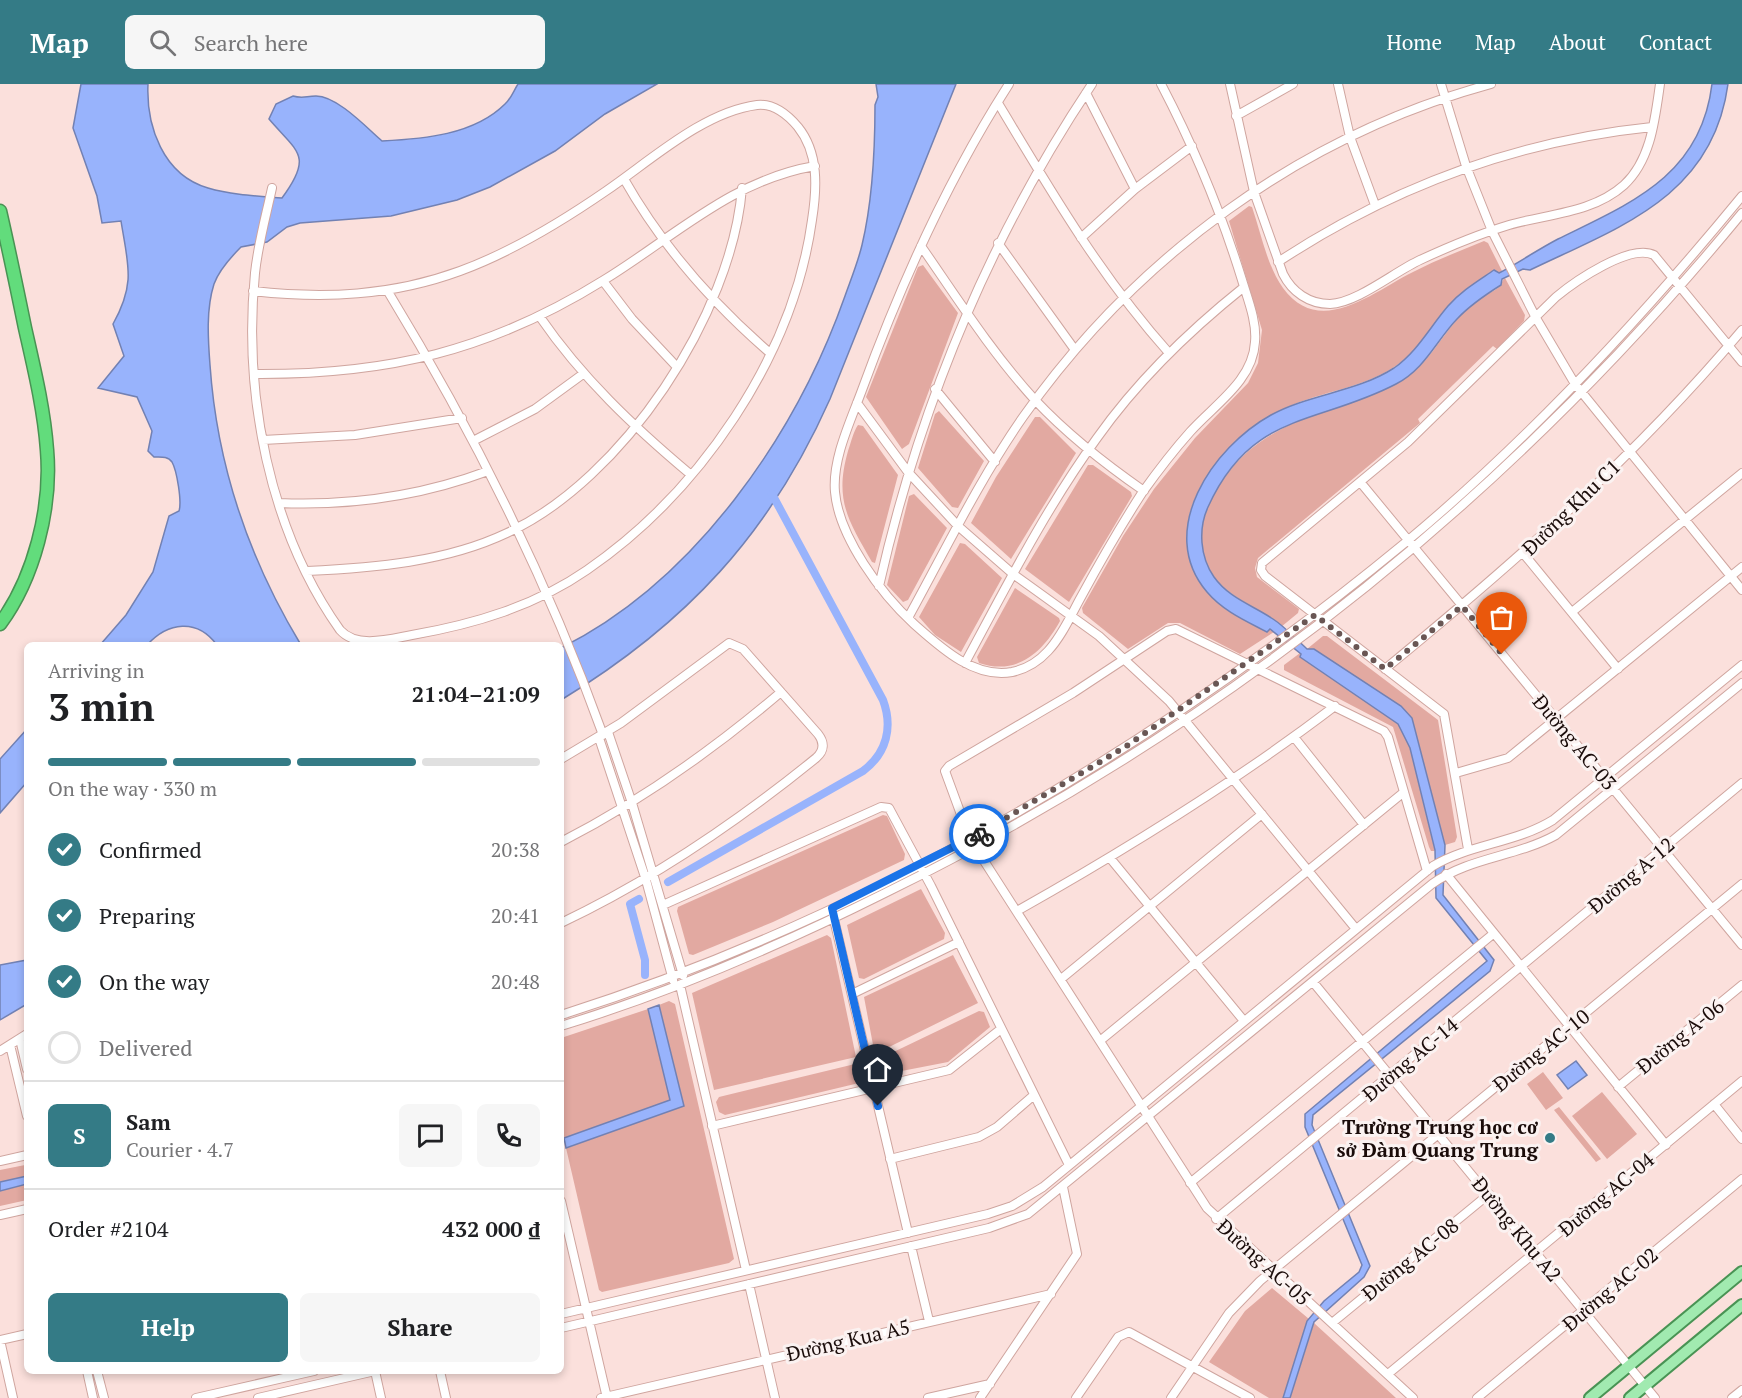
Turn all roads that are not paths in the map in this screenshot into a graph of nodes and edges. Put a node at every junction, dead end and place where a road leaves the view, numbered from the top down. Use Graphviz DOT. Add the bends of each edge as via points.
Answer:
graph roads {
  1 [pos="1009,84"];
  2 [pos="1092,84"];
  3 [pos="1161,84"];
  4 [pos="1230,84"];
  5 [pos="1293,84"];
  6 [pos="1338,84"];
  7 [pos="1441,84"];
  8 [pos="1491,84"];
  9 [pos="1660,84"];
  10 [pos="1086,93"];
  11 [pos="1445,98"];
  12 [pos="998,103"];
  13 [pos="1236,116"];
  14 [pos="1652,128"];
  15 [pos="1350,137"];
  16 [pos="1192,146"];
  17 [pos="814,166"];
  18 [pos="1466,166"];
  19 [pos="1037,170"];
  20 [pos="624,179"];
  21 [pos="272,188"];
  22 [pos="742,188"];
  23 [pos="1135,189"];
  24 [pos="1254,192"];
  25 [pos="1742,196"];
  26 [pos="1375,205"];
  27 [pos="0,211"];
  28 [pos="1742,213"];
  29 [pos="1220,215"];
  30 [pos="1492,231"];
  31 [pos="1081,238"];
  32 [pos="664,241"];
  33 [pos="998,243"];
  34 [pos="921,246"];
  35 [pos="1278,262"];
  36 [pos="1673,278"];
  37 [pos="603,281"];
  38 [pos="1679,286"];
  39 [pos="1244,287"];
  40 [pos="387,290"];
  41 [pos="253,291"];
  42 [pos="1124,297"];
  43 [pos="713,300"];
  44 [pos="966,311"];
  45 [pos="540,317"];
  46 [pos="1536,318"];
  47 [pos="1742,330"];
  48 [pos="1729,346"];
  49 [pos="1075,350"];
  50 [pos="770,352"];
  51 [pos="1169,353"];
  52 [pos="427,358"];
  53 [pos="1742,363"];
  54 [pos="677,367"];
  55 [pos="254,374"];
  56 [pos="584,374"];
  57 [pos="1575,384"];
  58 [pos="936,389"];
  59 [pos="1581,394"];
  60 [pos="1035,400"];
  61 [pos="857,403"];
  62 [pos="462,418"];
  63 [pos="634,426"];
  64 [pos="263,440"];
  65 [pos="473,441"];
  66 [pos="1088,450"];
  67 [pos="1629,452"];
  68 [pos="995,462"];
  69 [pos="488,471"];
  70 [pos="908,472"];
  71 [pos="1742,473"];
  72 [pos="690,474"];
  73 [pos="1361,483"];
  74 [pos="1144,491"];
  75 [pos="279,503"];
  76 [pos="1684,520"];
  77 [pos="958,526"];
  78 [pos="517,528"];
  79 [pos="1408,541"];
  80 [pos="1414,549"];
  81 [pos="1523,553"];
  82 [pos="1742,567"];
  83 [pos="307,571"];
  84 [pos="1013,574"];
  85 [pos="1731,576"];
  86 [pos="879,586"];
  87 [pos="1742,590"];
  88 [pos="547,594"];
  89 [pos="1462,606"];
  90 [pos="1572,612"];
  91 [pos="1071,615"];
  92 [pos="1315,615"];
  93 [pos="908,618"];
  94 [pos="1323,622"];
  95 [pos="0,624"];
  96 [pos="1125,659"];
  97 [pos="965,663"];
  98 [pos="1247,664"];
  99 [pos="1742,665"];
  100 [pos="1261,668"];
  101 [pos="1385,669"];
  102 [pos="1618,669"];
  103 [pos="1742,683"];
  104 [pos="781,692"];
  105 [pos="1335,706"];
  106 [pos="1179,712"];
  107 [pos="1556,719"];
  108 [pos="1186,720"];
  109 [pos="603,735"];
  110 [pos="1294,737"];
  111 [pos="564,757"];
  112 [pos="1456,774"];
  113 [pos="1604,778"];
  114 [pos="1233,779"];
  115 [pos="1742,783"];
  116 [pos="1613,789"];
  117 [pos="1404,792"];
  118 [pos="632,803"];
  119 [pos="623,809"];
  120 [pos="1262,814"];
  121 [pos="1364,825"];
  122 [pos="970,839"];
  123 [pos="564,840"];
  124 [pos="975,847"];
  125 [pos="1468,849"];
  126 [pos="1663,849"];
  127 [pos="1110,858"];
  128 [pos="919,865"];
  129 [pos="1430,868"];
  130 [pos="1308,870"];
  131 [pos="924,874"];
  132 [pos="1446,874"];
  133 [pos="654,875"];
  134 [pos="646,880"];
  135 [pos="1742,885"];
  136 [pos="663,905"];
  137 [pos="1150,906"];
  138 [pos="832,908"];
  139 [pos="1712,909"];
  140 [pos="1017,911"];
  141 [pos="834,918"];
  142 [pos="564,921"];
  143 [pos="1356,929"];
  144 [pos="1493,934"];
  145 [pos="959,942"];
  146 [pos="1742,945"];
  147 [pos="1196,962"];
  148 [pos="1520,968"];
  149 [pos="682,972"];
  150 [pos="672,976"];
  151 [pos="1061,979"];
  152 [pos="1313,982"];
  153 [pos="680,984"];
  154 [pos="1742,985"];
  155 [pos="852,993"];
  156 [pos="564,1014"];
  157 [pos="1244,1021"];
  158 [pos="564,1025"];
  159 [pos="1568,1027"];
  160 [pos="1001,1029"];
  161 [pos="23,1036"];
  162 [pos="1101,1040"];
  163 [pos="1363,1041"];
  164 [pos="10,1045"];
  165 [pos="0,1051"];
  166 [pos="1391,1076"];
  167 [pos="1742,1081"];
  168 [pos="1618,1086"];
  169 [pos="874,1088"];
  170 [pos="1034,1095"];
  171 [pos="24,1103"];
  172 [pos="1142,1104"];
  173 [pos="1714,1104"];
  174 [pos="1147,1118"];
  175 [pos="712,1126"];
  176 [pos="1439,1134"];
  177 [pos="1742,1139"];
  178 [pos="1666,1145"];
  179 [pos="24,1156"];
  180 [pos="890,1159"];
  181 [pos="0,1161"];
  182 [pos="1069,1165"];
  183 [pos="1742,1179"];
  184 [pos="1190,1183"];
  185 [pos="1063,1187"];
  186 [pos="1489,1194"];
  187 [pos="24,1210"];
  188 [pos="564,1214"];
  189 [pos="0,1215"];
  190 [pos="1216,1219"];
  191 [pos="908,1233"];
  192 [pos="911,1246"];
  193 [pos="1536,1252"];
  194 [pos="1273,1269"];
  195 [pos="746,1270"];
  196 [pos="1742,1272"];
  197 [pos="749,1284"];
  198 [pos="1051,1294"];
  199 [pos="1742,1305"];
  200 [pos="586,1308"];
  201 [pos="1584,1310"];
  202 [pos="564,1313"];
  203 [pos="589,1321"];
  204 [pos="1329,1321"];
  205 [pos="929,1322"];
  206 [pos="564,1327"];
  207 [pos="24,1335"];
  208 [pos="0,1340"];
  209 [pos="766,1359"];
  210 [pos="1629,1365"];
  211 [pos="1193,1366"];
  212 [pos="88,1374"];
  213 [pos="98,1374"];
  214 [pos="284,1374"];
  215 [pos="362,1374"];
  216 [pos="376,1374"];
  217 [pos="441,1374"];
  218 [pos="1388,1374"];
  219 [pos="990,1383"];
  220 [pos="258,1384"];
  221 [pos="1645,1385"];
  222 [pos="1742,1390"];
  223 [pos="288,1391"];
  224 [pos="13,1398"];
  225 [pos="93,1398"];
  226 [pos="104,1398"];
  227 [pos="196,1398"];
  228 [pos="260,1398"];
  229 [pos="381,1398"];
  230 [pos="446,1398"];
  231 [pos="605,1398"];
  232 [pos="775,1398"];
  233 [pos="928,1398"];
  234 [pos="980,1398"];
  235 [pos="1076,1398"];
  236 [pos="1171,1398"];
  237 [pos="1250,1398"];
  238 [pos="1413,1398"];
  239 [pos="1477,1398"];
  240 [pos="1590,1398"];
  241 [pos="1630,1398"];
  242 [pos="1655,1398"];
  243 [pos="1732,1398"];
  1 -- 12 [label="street"];
  2 -- 10 [label="street"];
  3 -- 16 [label="street"];
  4 -- 13 [label="street"];
  5 -- 13 [label="street"];
  6 -- 15 [label="street"];
  7 -- 11 [label="street"];
  8 -- 11 [label="street"];
  9 -- 14 [label="street"];
  10 -- 19 [label="street"];
  10 -- 23 [label="street"];
  11 -- 15 [label="street"];
  11 -- 18 [label="street"];
  12 -- 19 [label="street"];
  12 -- 34 [label="street"];
  13 -- 24 [label="street"];
  14 -- 18 [label="street" via="1550,143"];
  14 -- 30 [label="street" via="1635,172 1611,195 1590,205"];
  15 -- 24 [label="street"];
  15 -- 26 [label="street"];
  16 -- 23 [label="street"];
  16 -- 29 [label="street"];
  17 -- 20 [label="street" via="808,143 796,125 778,109 759,105 693,131"];
  17 -- 22 [label="street"];
  17 -- 50 [label="street" via="816,188 807,248 790,307"];
  18 -- 26 [label="street"];
  18 -- 30 [label="street"];
  19 -- 31 [label="street"];
  19 -- 33 [label="street"];
  20 -- 32 [label="street"];
  20 -- 40 [label="street" via="493,258"];
  21 -- 41 [label="street"];
  22 -- 32 [label="street"];
  22 -- 43 [label="street" via="734,238"];
  23 -- 31 [label="street"];
  24 -- 29 [label="street"];
  24 -- 35 [label="street"];
  25 -- 36 [label="street"];
  26 -- 35 [label="street"];
  27 -- 95 [label="highway" via="32,358 47,451 43,509 34,554 22,587"];
  28 -- 38 [label="street"];
  29 -- 39 [label="street"];
  29 -- 42 [label="street" via="1168,255"];
  30 -- 35 [label="street" via="1420,260 1337,303 1317,302 1299,294 1286,281"];
  30 -- 46 [label="street"];
  31 -- 42 [label="street"];
  32 -- 37 [label="street"];
  32 -- 43 [label="street"];
  33 -- 44 [label="street"];
  33 -- 49 [label="street"];
  34 -- 44 [label="street"];
  34 -- 61 [label="street"];
  36 -- 38 [label="street"];
  36 -- 46 [label="street" via="1652,254 1634,254 1583,277"];
  36 -- 57 [label="street"];
  37 -- 45 [label="street"];
  37 -- 54 [label="street"];
  38 -- 48 [label="street"];
  38 -- 59 [label="street"];
  39 -- 51 [label="street"];
  39 -- 74 [label="street" via="1255,335 1249,367"];
  40 -- 41 [label="street" via="330,296"];
  40 -- 52 [label="street"];
  41 -- 55 [label="street"];
  42 -- 49 [label="street"];
  42 -- 51 [label="street"];
  43 -- 50 [label="street"];
  43 -- 54 [label="street"];
  44 -- 58 [label="street"];
  44 -- 60 [label="street"];
  45 -- 52 [label="street" via="488,340"];
  45 -- 56 [label="street"];
  46 -- 57 [label="street"];
  46 -- 73 [label="street" via="1454,400"];
  47 -- 48 [label="street, Đường Khu C1"];
  48 -- 53 [label="street"];
  48 -- 67 [label="street, Đường Khu C1"];
  49 -- 60 [label="street"];
  50 -- 72 [label="street" via="736,412"];
  51 -- 66 [label="street"];
  52 -- 55 [label="street" via="328,372"];
  52 -- 62 [label="street"];
  54 -- 63 [label="street"];
  55 -- 64 [label="street"];
  56 -- 63 [label="street"];
  56 -- 65 [label="street" via="536,409"];
  57 -- 59 [label="street"];
  57 -- 79 [label="street"];
  58 -- 68 [label="street"];
  58 -- 70 [label="street"];
  59 -- 67 [label="street"];
  59 -- 80 [label="street"];
  60 -- 66 [label="street"];
  60 -- 68 [label="street"];
  61 -- 70 [label="street"];
  61 -- 86 [label="street" via="836,469 835,492 850,536"];
  62 -- 64 [label="street" via="365,434"];
  62 -- 65 [label="street"];
  63 -- 72 [label="street"];
  63 -- 78 [label="street" via="579,484"];
  64 -- 75 [label="street"];
  65 -- 69 [label="street"];
  66 -- 74 [label="street"];
  66 -- 84 [label="street"];
  67 -- 76 [label="street"];
  67 -- 81 [label="street, Đường Khu C1"];
  68 -- 77 [label="street"];
  69 -- 75 [label="street" via="390,498"];
  69 -- 78 [label="street"];
  70 -- 77 [label="street"];
  70 -- 86 [label="street"];
  71 -- 76 [label="street"];
  72 -- 88 [label="street" via="624,541 591,568"];
  73 -- 79 [label="street, Đường AC-03"];
  73 -- 92 [label="street" via="1262,565 1265,576"];
  74 -- 91 [label="street"];
  75 -- 83 [label="street"];
  76 -- 85 [label="street"];
  76 -- 90 [label="street"];
  77 -- 84 [label="street"];
  77 -- 93 [label="street"];
  78 -- 83 [label="street" via="474,545 414,560"];
  78 -- 88 [label="street"];
  79 -- 80 [label="street, Đường AC-03"];
  79 -- 92 [label="street"];
  80 -- 89 [label="street, Đường AC-03"];
  80 -- 94 [label="street"];
  81 -- 89 [label="street, Đường Khu C1"];
  81 -- 90 [label="street"];
  82 -- 85 [label="street"];
  83 -- 88 [label="street" via="340,630 360,641 452,626 503,612"];
  84 -- 91 [label="street"];
  84 -- 97 [label="street"];
  85 -- 87 [label="street"];
  85 -- 102 [label="street"];
  86 -- 93 [label="street"];
  88 -- 109 [label="street"];
  89 -- 101 [label="street, Đường Khu C1"];
  89 -- 107 [label="street, Đường AC-03"];
  90 -- 102 [label="street"];
  91 -- 96 [label="street"];
  91 -- 97 [label="street" via="1051,649 1031,665 994,673"];
  92 -- 94 [label="street"];
  92 -- 98 [label="street"];
  93 -- 97 [label="street"];
  94 -- 100 [label="street"];
  94 -- 101 [label="street"];
  96 -- 98 [label="street" via="1174,629"];
  96 -- 106 [label="street"];
  96 -- 122 [label="street, Đường AC-05" via="946,768 945,777"];
  98 -- 100 [label="street"];
  98 -- 106 [label="street"];
  99 -- 113 [label="street"];
  100 -- 105 [label="street"];
  100 -- 108 [label="street"];
  101 -- 112 [label="street" via="1444,714"];
  102 -- 107 [label="street"];
  103 -- 116 [label="street"];
  104 -- 109 [label="street" via="743,649 729,643"];
  104 -- 118 [label="street" via="701,756"];
  104 -- 133 [label="street" via="820,737 822,752 743,815"];
  105 -- 110 [label="street"];
  105 -- 117 [label="street" via="1386,733"];
  106 -- 108 [label="street"];
  106 -- 122 [label="street"];
  107 -- 112 [label="street" via="1504,761"];
  107 -- 113 [label="street, Đường AC-03"];
  108 -- 114 [label="street"];
  108 -- 124 [label="street"];
  109 -- 111 [label="street"];
  109 -- 118 [label="street"];
  109 -- 119 [label="street"];
  110 -- 114 [label="street"];
  110 -- 121 [label="street"];
  112 -- 125 [label="street"];
  113 -- 116 [label="street, Đường AC-03"];
  113 -- 125 [label="street" via="1543,826"];
  114 -- 120 [label="street"];
  114 -- 127 [label="street"];
  115 -- 126 [label="street, Đường A-12"];
  116 -- 126 [label="street, Đường AC-03"];
  116 -- 132 [label="street" via="1545,841"];
  117 -- 121 [label="street"];
  117 -- 129 [label="street"];
  118 -- 119 [label="street"];
  118 -- 133 [label="street"];
  119 -- 123 [label="street"];
  119 -- 134 [label="street"];
  120 -- 130 [label="street"];
  120 -- 137 [label="street"];
  121 -- 130 [label="street"];
  122 -- 124 [label="street, Đường AC-05"];
  122 -- 128 [label="street"];
  124 -- 131 [label="street"];
  124 -- 140 [label="street, Đường AC-05"];
  125 -- 129 [label="street"];
  126 -- 139 [label="street, Đường AC-03"];
  126 -- 148 [label="street, Đường A-12"];
  127 -- 137 [label="street"];
  127 -- 140 [label="street"];
  128 -- 131 [label="street"];
  128 -- 136 [label="street" via="891,810 884,807"];
  128 -- 138 [label="street"];
  129 -- 143 [label="street"];
  130 -- 143 [label="street"];
  130 -- 147 [label="street"];
  131 -- 141 [label="street"];
  131 -- 145 [label="street"];
  132 -- 144 [label="street"];
  132 -- 152 [label="street"];
  133 -- 134 [label="street"];
  133 -- 136 [label="street"];
  134 -- 142 [label="street"];
  134 -- 150 [label="street"];
  135 -- 139 [label="street, Đường AC-10"];
  136 -- 149 [label="street"];
  137 -- 147 [label="street"];
  137 -- 151 [label="street"];
  138 -- 141 [label="street"];
  138 -- 149 [label="street"];
  139 -- 146 [label="street, Đường AC-03"];
  139 -- 159 [label="street, Đường AC-10"];
  140 -- 151 [label="street, Đường AC-05"];
  141 -- 153 [label="street"];
  141 -- 155 [label="street"];
  143 -- 157 [label="street"];
  144 -- 148 [label="street"];
  144 -- 163 [label="street"];
  145 -- 155 [label="street"];
  145 -- 160 [label="street"];
  147 -- 157 [label="street"];
  147 -- 162 [label="street"];
  148 -- 159 [label="street"];
  148 -- 166 [label="street, Đường AC-14"];
  149 -- 150 [label="street"];
  149 -- 153 [label="street"];
  150 -- 153 [label="street"];
  150 -- 156 [label="street"];
  151 -- 162 [label="street, Đường AC-05"];
  152 -- 163 [label="street, Đường Khu A2"];
  152 -- 174 [label="street"];
  153 -- 158 [label="street"];
  153 -- 175 [label="street"];
  154 -- 168 [label="street, Đường A-06"];
  155 -- 169 [label="street"];
  157 -- 172 [label="street"];
  159 -- 168 [label="street"];
  159 -- 176 [label="street, Đường AC-10"];
  160 -- 169 [label="street" via="953,1068"];
  160 -- 170 [label="street"];
  161 -- 164 [label="street"];
  162 -- 172 [label="street, Đường AC-05"];
  163 -- 166 [label="street, Đường Khu A2"];
  163 -- 184 [label="street"];
  164 -- 165 [label="street"];
  164 -- 171 [label="street"];
  166 -- 176 [label="street, Đường Khu A2"];
  166 -- 190 [label="street, Đường AC-14"];
  167 -- 173 [label="street, Đường AC-04"];
  168 -- 178 [label="street"];
  169 -- 175 [label="street"];
  169 -- 180 [label="street"];
  170 -- 180 [label="street" via="979,1137"];
  170 -- 182 [label="street"];
  172 -- 174 [label="street, Đường AC-05"];
  172 -- 182 [label="street"];
  173 -- 177 [label="street"];
  173 -- 178 [label="street, Đường AC-04"];
  174 -- 184 [label="street, Đường AC-05"];
  174 -- 185 [label="street"];
  175 -- 195 [label="street"];
  176 -- 186 [label="street, Đường Khu A2"];
  176 -- 194 [label="street, Đường AC-10"];
  178 -- 193 [label="street, Đường AC-04"];
  179 -- 181 [label="street"];
  180 -- 191 [label="street"];
  182 -- 191 [label="street" via="1012,1206"];
  183 -- 201 [label="street, Đường AC-02"];
  184 -- 190 [label="street, Đường AC-05"];
  185 -- 192 [label="street" via="1015,1220"];
  185 -- 198 [label="street" via="1077,1254"];
  186 -- 193 [label="street, Đường Khu A2"];
  186 -- 204 [label="street, Đường AC-08"];
  187 -- 189 [label="street"];
  188 -- 200 [label="street"];
  190 -- 194 [label="street, Đường AC-05"];
  191 -- 195 [label="street"];
  192 -- 197 [label="street"];
  192 -- 205 [label="street, Đường Kua A5"];
  193 -- 201 [label="street, Đường Khu A2"];
  193 -- 218 [label="street, Đường AC-04"];
  194 -- 204 [label="street, Đường AC-05"];
  194 -- 211 [label="street, Đường AC-10" via="1234,1306"];
  195 -- 200 [label="street"];
  196 -- 210 [label="main road"];
  197 -- 203 [label="street"];
  197 -- 209 [label="street"];
  198 -- 205 [label="street, Đường Kua A5"];
  198 -- 219 [label="street"];
  199 -- 221 [label="main road"];
  200 -- 202 [label="street"];
  200 -- 203 [label="street"];
  201 -- 210 [label="street, Đường Khu A2"];
  201 -- 239 [label="street, Đường AC-02"];
  203 -- 206 [label="street"];
  203 -- 231 [label="street"];
  204 -- 218 [label="street, Đường AC-05"];
  205 -- 209 [label="street, Đường Kua A5"];
  207 -- 208 [label="street"];
  208 -- 224 [label="street"];
  209 -- 231 [label="street, Đường Kua A5"];
  209 -- 232 [label="street"];
  210 -- 221 [label="street, Đường Khu A2"];
  210 -- 240 [label="main road"];
  211 -- 235 [label="street" via="1126,1332"];
  211 -- 236 [label="street, Đường AC-10"];
  211 -- 237 [label="street"];
  212 -- 225 [label="street"];
  213 -- 226 [label="street"];
  214 -- 220 [label="street"];
  214 -- 223 [label="street"];
  215 -- 223 [label="street"];
  216 -- 229 [label="street"];
  217 -- 230 [label="street"];
  218 -- 238 [label="street, Đường AC-05"];
  219 -- 233 [label="street"];
  219 -- 234 [label="street"];
  220 -- 227 [label="street"];
  220 -- 228 [label="street"];
  221 -- 241 [label="main road"];
  221 -- 242 [label="street, Đường Khu A2"];
  222 -- 243 [label="street"];
  223 -- 228 [label="street"];
}
